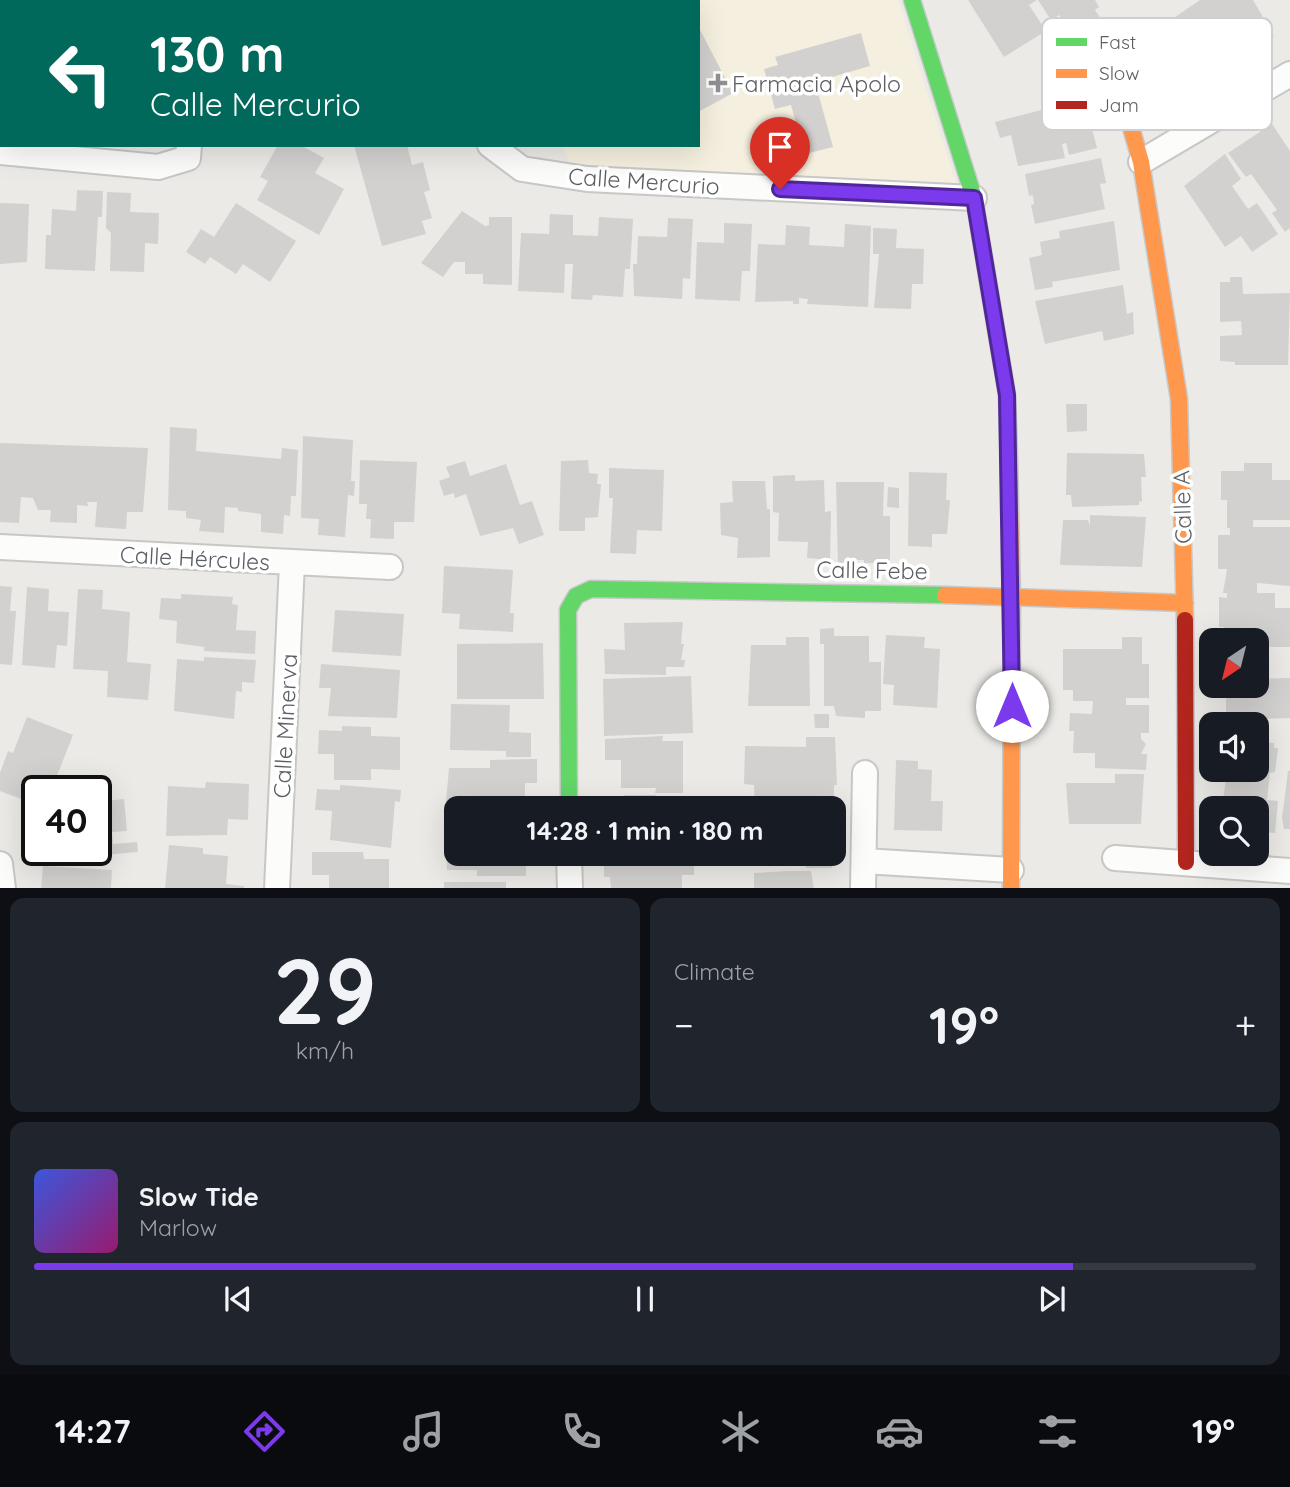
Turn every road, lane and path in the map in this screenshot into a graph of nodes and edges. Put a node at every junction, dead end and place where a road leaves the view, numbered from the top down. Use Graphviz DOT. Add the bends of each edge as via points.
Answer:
graph roads {
  1 [pos="912,0"];
  2 [pos="1290,74"];
  3 [pos="1272,85"];
  4 [pos="1132,130"];
  5 [pos="1195,130"];
  6 [pos="189,147"];
  7 [pos="493,147"];
  8 [pos="0,152"];
  9 [pos="1141,162"];
  10 [pos="974,198"];
  11 [pos="0,547"];
  12 [pos="292,563"];
  13 [pos="390,567"];
  14 [pos="1012,597"];
  15 [pos="1185,603"];
  16 [pos="865,773"];
  17 [pos="569,796"];
  18 [pos="1115,858"];
  19 [pos="864,861"];
  20 [pos="1186,862"];
  21 [pos="0,864"];
  22 [pos="569,866"];
  23 [pos="1290,871"];
  24 [pos="1011,879"];
  25 [pos="3,888"];
  26 [pos="276,888"];
  27 [pos="570,888"];
  28 [pos="863,888"];
  1 -- 10 [label="street"];
  2 -- 3 [label="street"];
  4 -- 9 [label="street, Calle A"];
  5 -- 9 [label="street"];
  6 -- 8 [label="street" via="188,158 158,167"];
  7 -- 10 [label="street, Calle Mercurio" via="522,169 587,179"];
  9 -- 15 [label="street, Calle A" via="1179,399"];
  10 -- 14 [label="street" via="1007,395"];
  11 -- 12 [label="street, Calle Hércules"];
  12 -- 13 [label="street, Calle Hércules"];
  12 -- 26 [label="street, Calle Minerva"];
  14 -- 15 [label="street, Calle Febe"];
  14 -- 17 [label="street, Calle Febe" via="591,589 572,599 568,610"];
  14 -- 24 [label="street"];
  15 -- 20 [label="street, Calle A"];
  16 -- 19 [label="street"];
  18 -- 20 [label="street"];
  19 -- 24 [label="street"];
  19 -- 28 [label="street"];
  20 -- 23 [label="street"];
  21 -- 25 [label="street"];
  22 -- 27 [label="street"];
}
